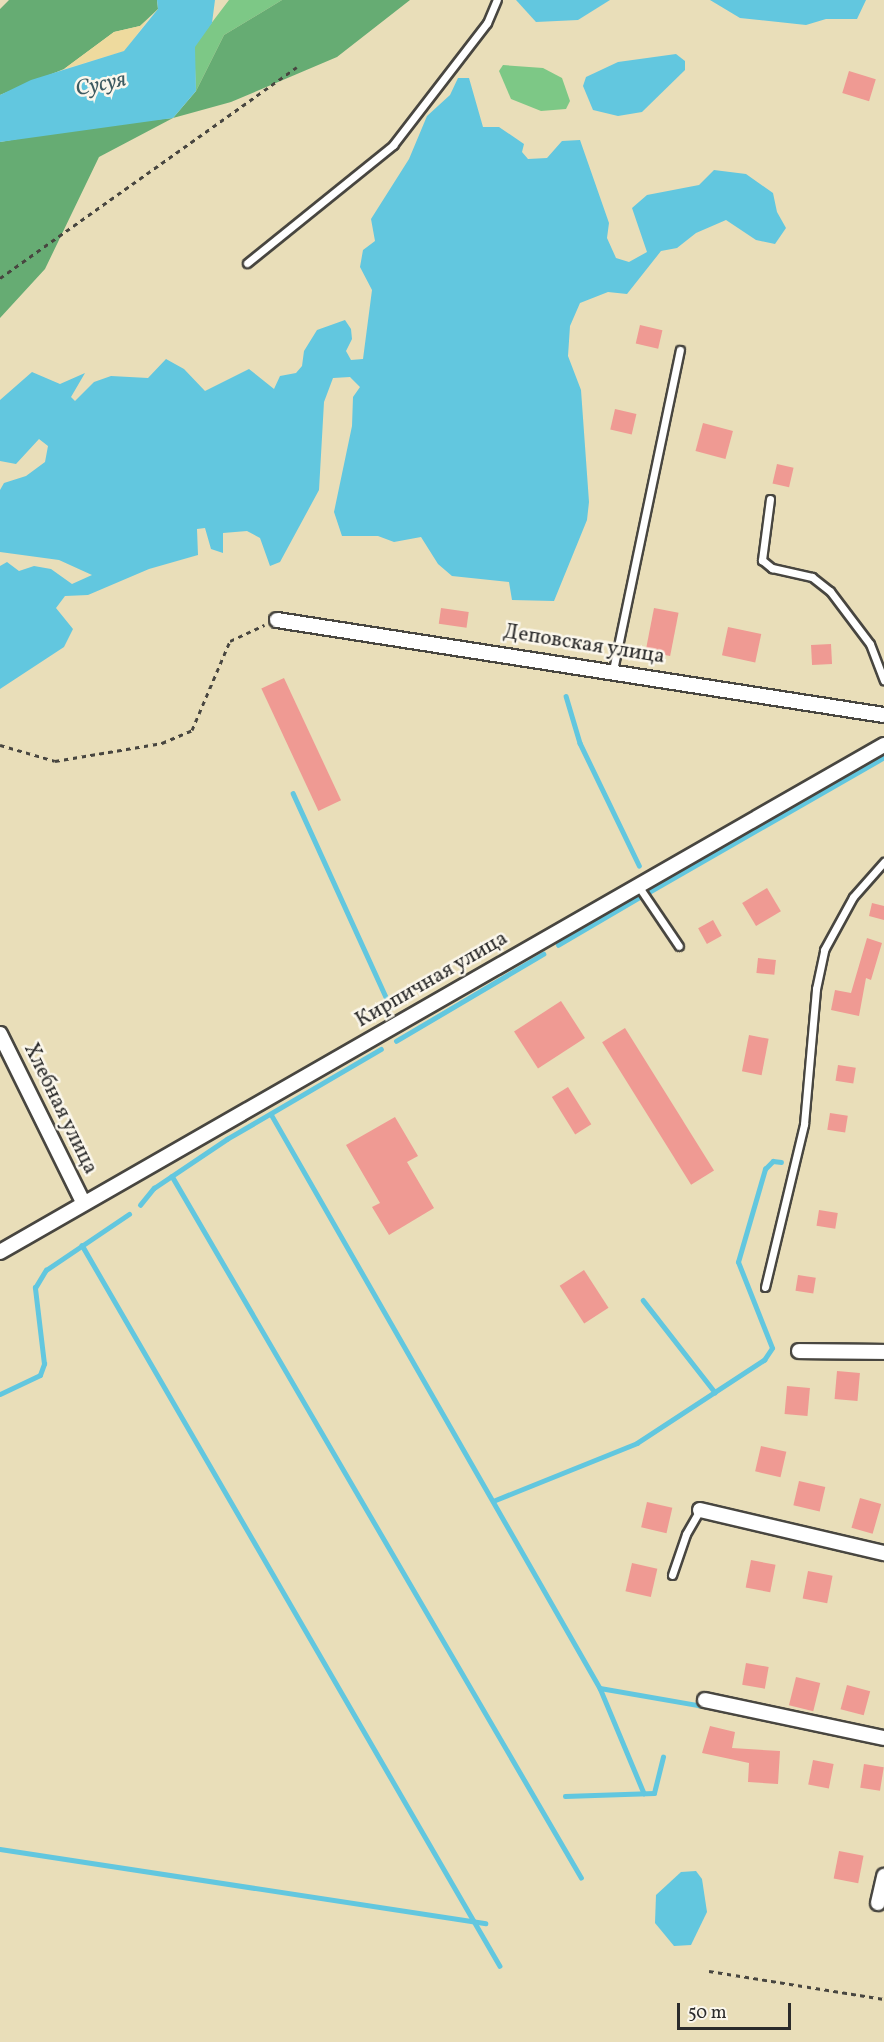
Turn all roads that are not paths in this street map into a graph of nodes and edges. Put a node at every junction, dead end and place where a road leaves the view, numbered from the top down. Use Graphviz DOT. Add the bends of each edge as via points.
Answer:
graph roads {
  1 [pos="497,0"];
  2 [pos="247,262"];
  3 [pos="680,350"];
  4 [pos="770,499"];
  5 [pos="277,620"];
  6 [pos="613,670"];
  7 [pos="884,680"];
  8 [pos="884,715"];
  9 [pos="884,745"];
  10 [pos="884,862"];
  11 [pos="639,887"];
  12 [pos="679,946"];
  13 [pos="0,1034"];
  14 [pos="83,1202"];
  15 [pos="0,1251"];
  16 [pos="765,1287"];
  17 [pos="799,1351"];
  18 [pos="884,1352"];
  19 [pos="700,1510"];
  20 [pos="884,1553"];
  21 [pos="672,1575"];
  22 [pos="705,1700"];
  23 [pos="884,1738"];
  24 [pos="884,1876"];
  25 [pos="878,1903"];
  1 -- 2 [label="lane" via="487,23 393,145"];
  3 -- 6 [label="lane"];
  4 -- 7 [label="lane" via="762,560 772,568 812,577 830,591 870,644"];
  5 -- 6 [label="street, Деповская улица"];
  6 -- 8 [label="street, Деповская улица"];
  9 -- 11 [label="street, Кирпичная улица"];
  10 -- 16 [label="lane" via="854,897 824,950 816,989 804,1124"];
  11 -- 12 [label="lane"];
  11 -- 14 [label="street, Кирпичная улица"];
  13 -- 14 [label="street, Хлебная улица"];
  14 -- 15 [label="street, Кирпичная улица"];
  17 -- 18 [label="street"];
  19 -- 20 [label="street"];
  19 -- 21 [label="lane" via="686,1534"];
  22 -- 23 [label="street"];
  24 -- 25 [label="street"];
}
